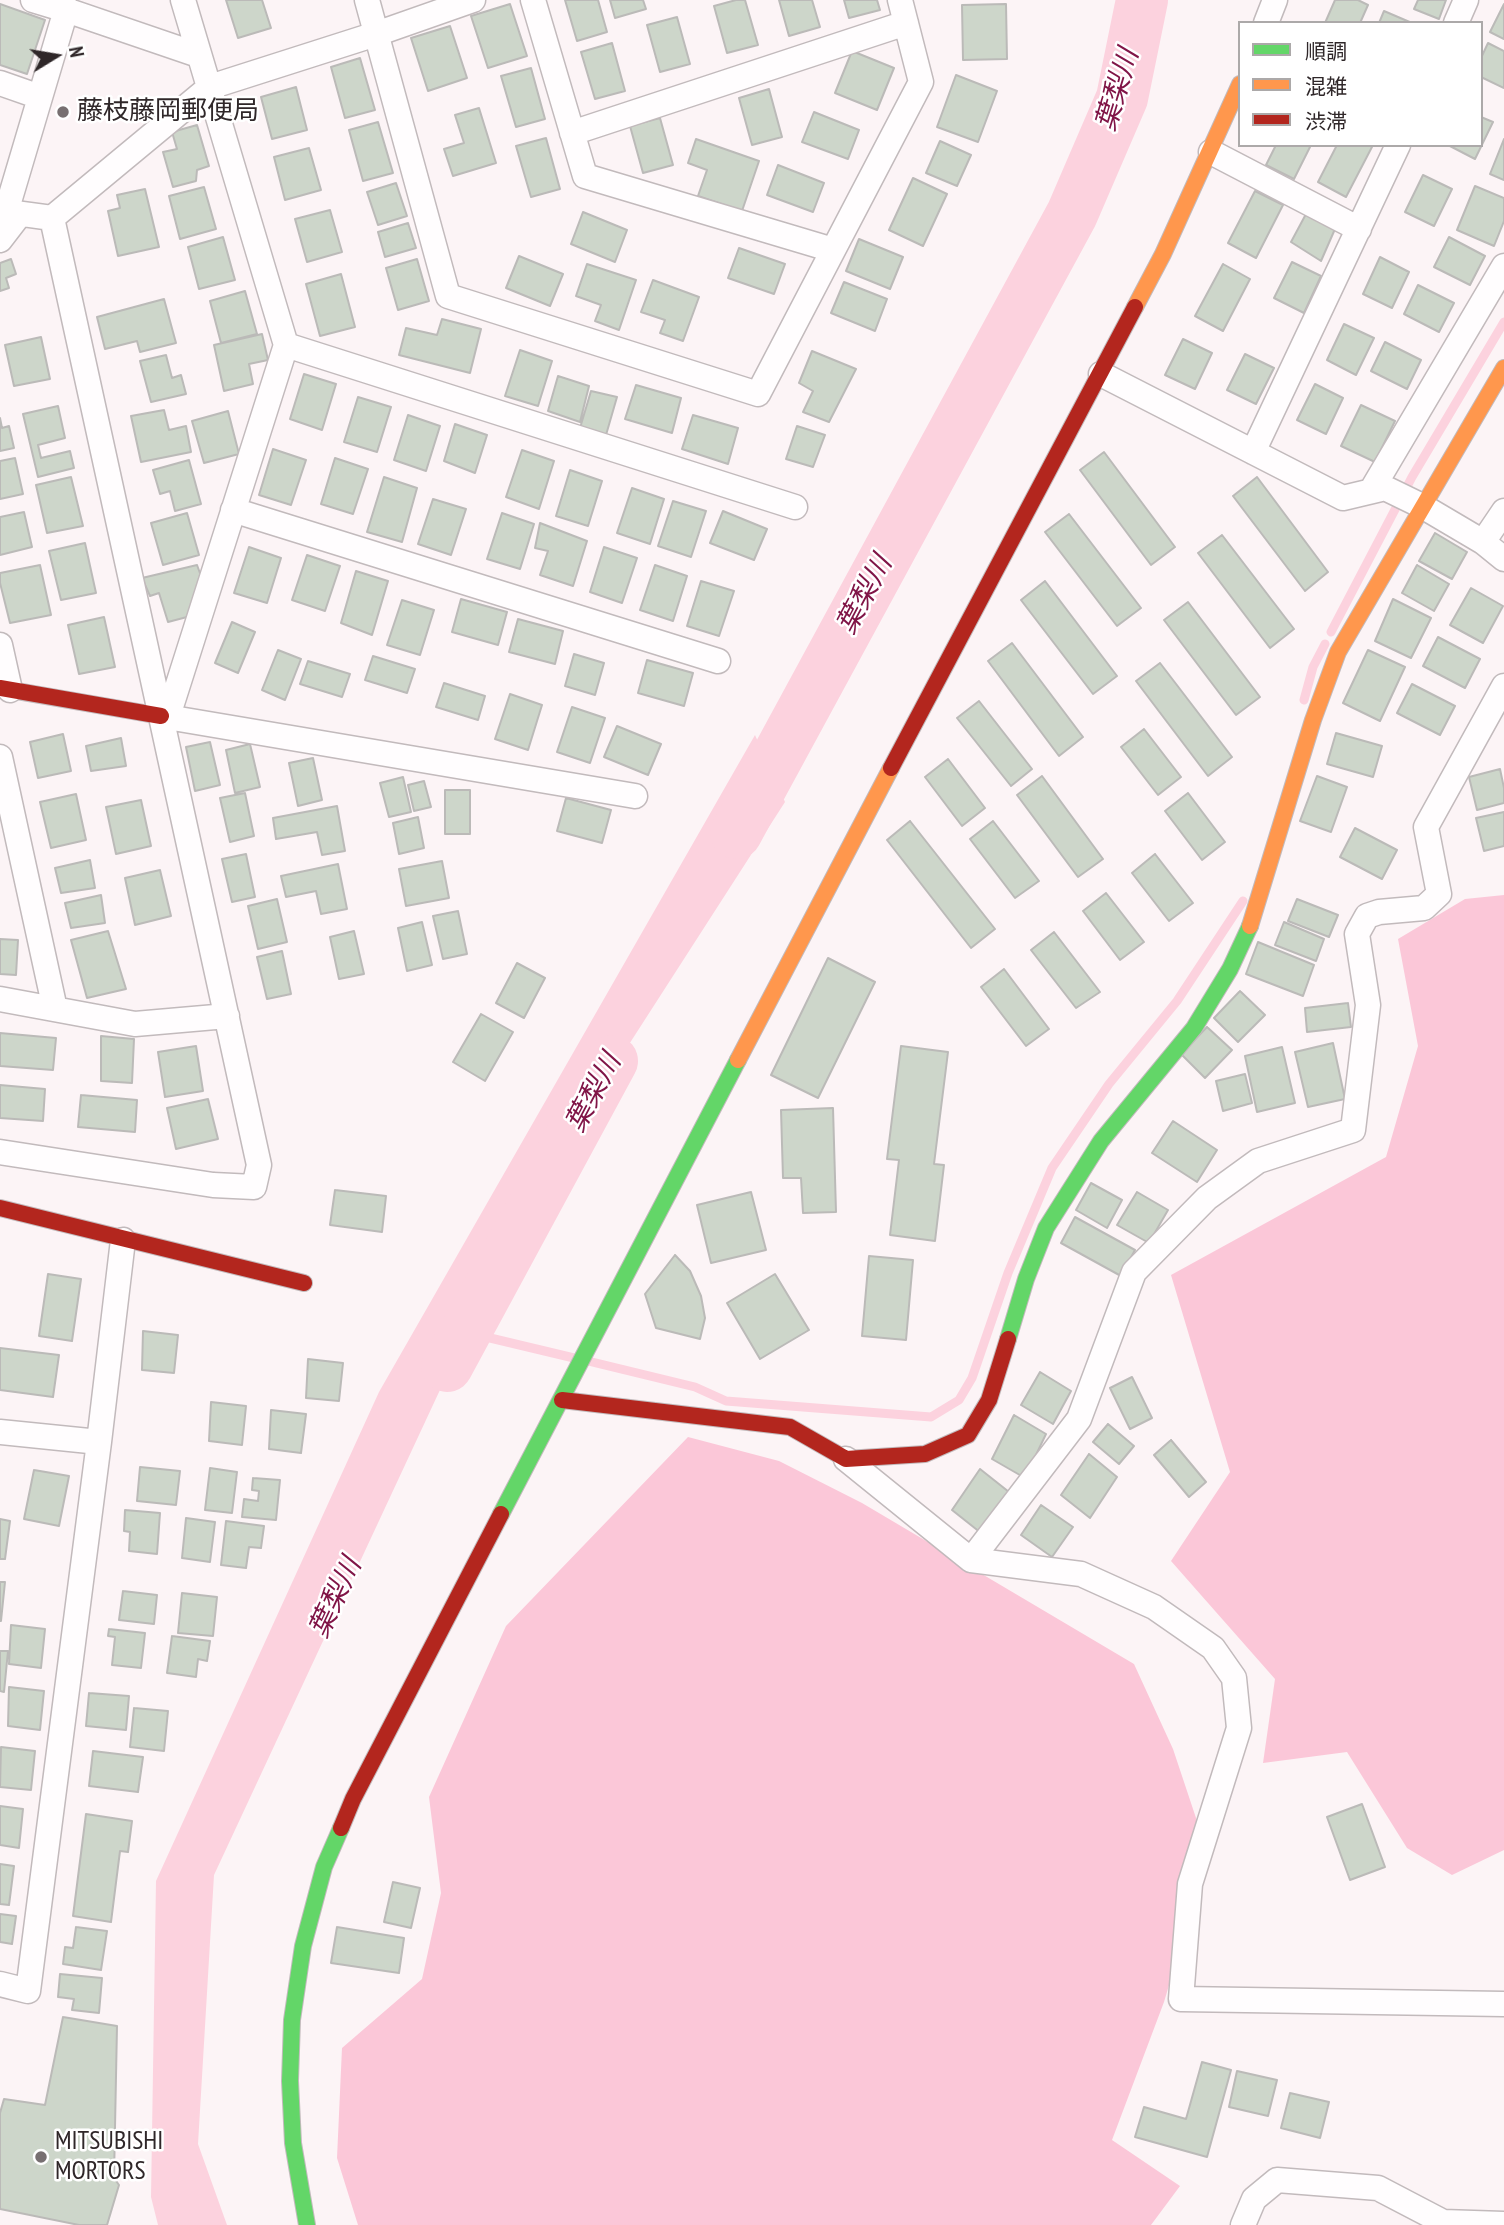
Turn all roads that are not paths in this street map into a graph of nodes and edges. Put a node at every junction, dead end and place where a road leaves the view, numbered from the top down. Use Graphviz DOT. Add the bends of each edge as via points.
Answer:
graph roads {
  1 [pos="33,0"];
  2 [pos="183,0"];
  3 [pos="367,0"];
  4 [pos="472,0"];
  5 [pos="533,0"];
  6 [pos="1275,0"];
  7 [pos="1466,0"];
  8 [pos="64,5"];
  9 [pos="903,11"];
  10 [pos="1267,21"];
  11 [pos="1457,21"];
  12 [pos="376,34"];
  13 [pos="198,55"];
  14 [pos="0,83"];
  15 [pos="210,87"];
  16 [pos="1238,89"];
  17 [pos="40,97"];
  18 [pos="572,133"];
  19 [pos="1397,147"];
  20 [pos="1210,152"];
  21 [pos="9,212"];
  22 [pos="52,218"];
  23 [pos="1359,229"];
  24 [pos="0,240"];
  25 [pos="834,250"];
  26 [pos="1504,266"];
  27 [pos="286,345"];
  28 [pos="1504,368"];
  29 [pos="1101,374"];
  30 [pos="1253,452"];
  31 [pos="1371,491"];
  32 [pos="1422,506"];
  33 [pos="795,508"];
  34 [pos="233,510"];
  35 [pos="1504,511"];
  36 [pos="1483,542"];
  37 [pos="1504,559"];
  38 [pos="0,645"];
  39 [pos="718,661"];
  40 [pos="1504,686"];
  41 [pos="5,689"];
  42 [pos="165,716"];
  43 [pos="0,757"];
  44 [pos="635,796"];
  45 [pos="10,852"];
  46 [pos="0,999"];
  47 [pos="55,1009"];
  48 [pos="227,1016"];
  49 [pos="0,1152"];
  50 [pos="0,1208"];
  51 [pos="123,1240"];
  52 [pos="304,1283"];
  53 [pos="562,1400"];
  54 [pos="0,1432"];
  55 [pos="99,1442"];
  56 [pos="846,1458"];
  57 [pos="971,1560"];
  58 [pos="0,1984"];
  59 [pos="1504,2004"];
  60 [pos="1443,2224"];
  61 [pos="1504,2224"];
  62 [pos="307,2225"];
  63 [pos="1243,2225"];
  1 -- 8 [label="street"];
  2 -- 13 [label="street"];
  3 -- 12 [label="street"];
  4 -- 12 [label="street"];
  5 -- 18 [label="street"];
  6 -- 10 [label="street"];
  7 -- 11 [label="street"];
  8 -- 13 [label="street"];
  8 -- 17 [label="street"];
  9 -- 18 [label="street"];
  9 -- 25 [label="street" via="921,82"];
  12 -- 15 [label="street"];
  12 -- 25 [label="street" via="448,296 758,394"];
  13 -- 15 [label="street"];
  14 -- 17 [label="street"];
  15 -- 22 [label="street"];
  15 -- 27 [label="street"];
  16 -- 20 [label="street"];
  17 -- 21 [label="street"];
  18 -- 25 [label="street" via="584,176"];
  19 -- 23 [label="street"];
  20 -- 23 [label="street"];
  20 -- 29 [label="street"];
  21 -- 22 [label="street"];
  21 -- 24 [label="street"];
  22 -- 42 [label="street"];
  23 -- 30 [label="street"];
  26 -- 31 [label="street"];
  27 -- 33 [label="street"];
  27 -- 34 [label="street"];
  28 -- 32 [label="street"];
  29 -- 30 [label="street"];
  29 -- 53 [label="street"];
  30 -- 31 [label="street" via="1343,498"];
  31 -- 32 [label="street" via="1385,488"];
  32 -- 36 [label="street"];
  32 -- 56 [label="street" via="1338,652 1254,917 1230,969 1194,1028 1101,1141 1046,1228 989,1400 968,1435 925,1454"];
  34 -- 39 [label="street"];
  34 -- 42 [label="street"];
  35 -- 36 [label="street"];
  36 -- 37 [label="street"];
  38 -- 41 [label="street"];
  40 -- 57 [label="street" via="1426,827 1439,894 1424,908 1367,916 1357,934 1368,1005 1353,1130 1258,1161 1207,1198 1134,1272 1079,1419"];
  41 -- 42 [label="street"];
  42 -- 44 [label="street"];
  42 -- 48 [label="street"];
  43 -- 45 [label="street"];
  45 -- 47 [label="street"];
  46 -- 47 [label="street"];
  47 -- 48 [label="street" via="135,1024"];
  48 -- 49 [label="street" via="259,1166 254,1187"];
  50 -- 51 [label="street"];
  51 -- 52 [label="street"];
  51 -- 55 [label="street"];
  53 -- 56 [label="street" via="790,1427"];
  53 -- 62 [label="street" via="353,1799 324,1867 303,1946 292,2020 293,2143"];
  54 -- 55 [label="street"];
  55 -- 58 [label="street" via="28,1991"];
  56 -- 57 [label="street"];
  57 -- 59 [label="street" via="1081,1574 1154,1607 1213,1648 1234,1678 1239,1728 1190,1884 1181,1999"];
  60 -- 61 [label="street"];
  60 -- 63 [label="street" via="1378,2188 1277,2180 1254,2199"];
}
